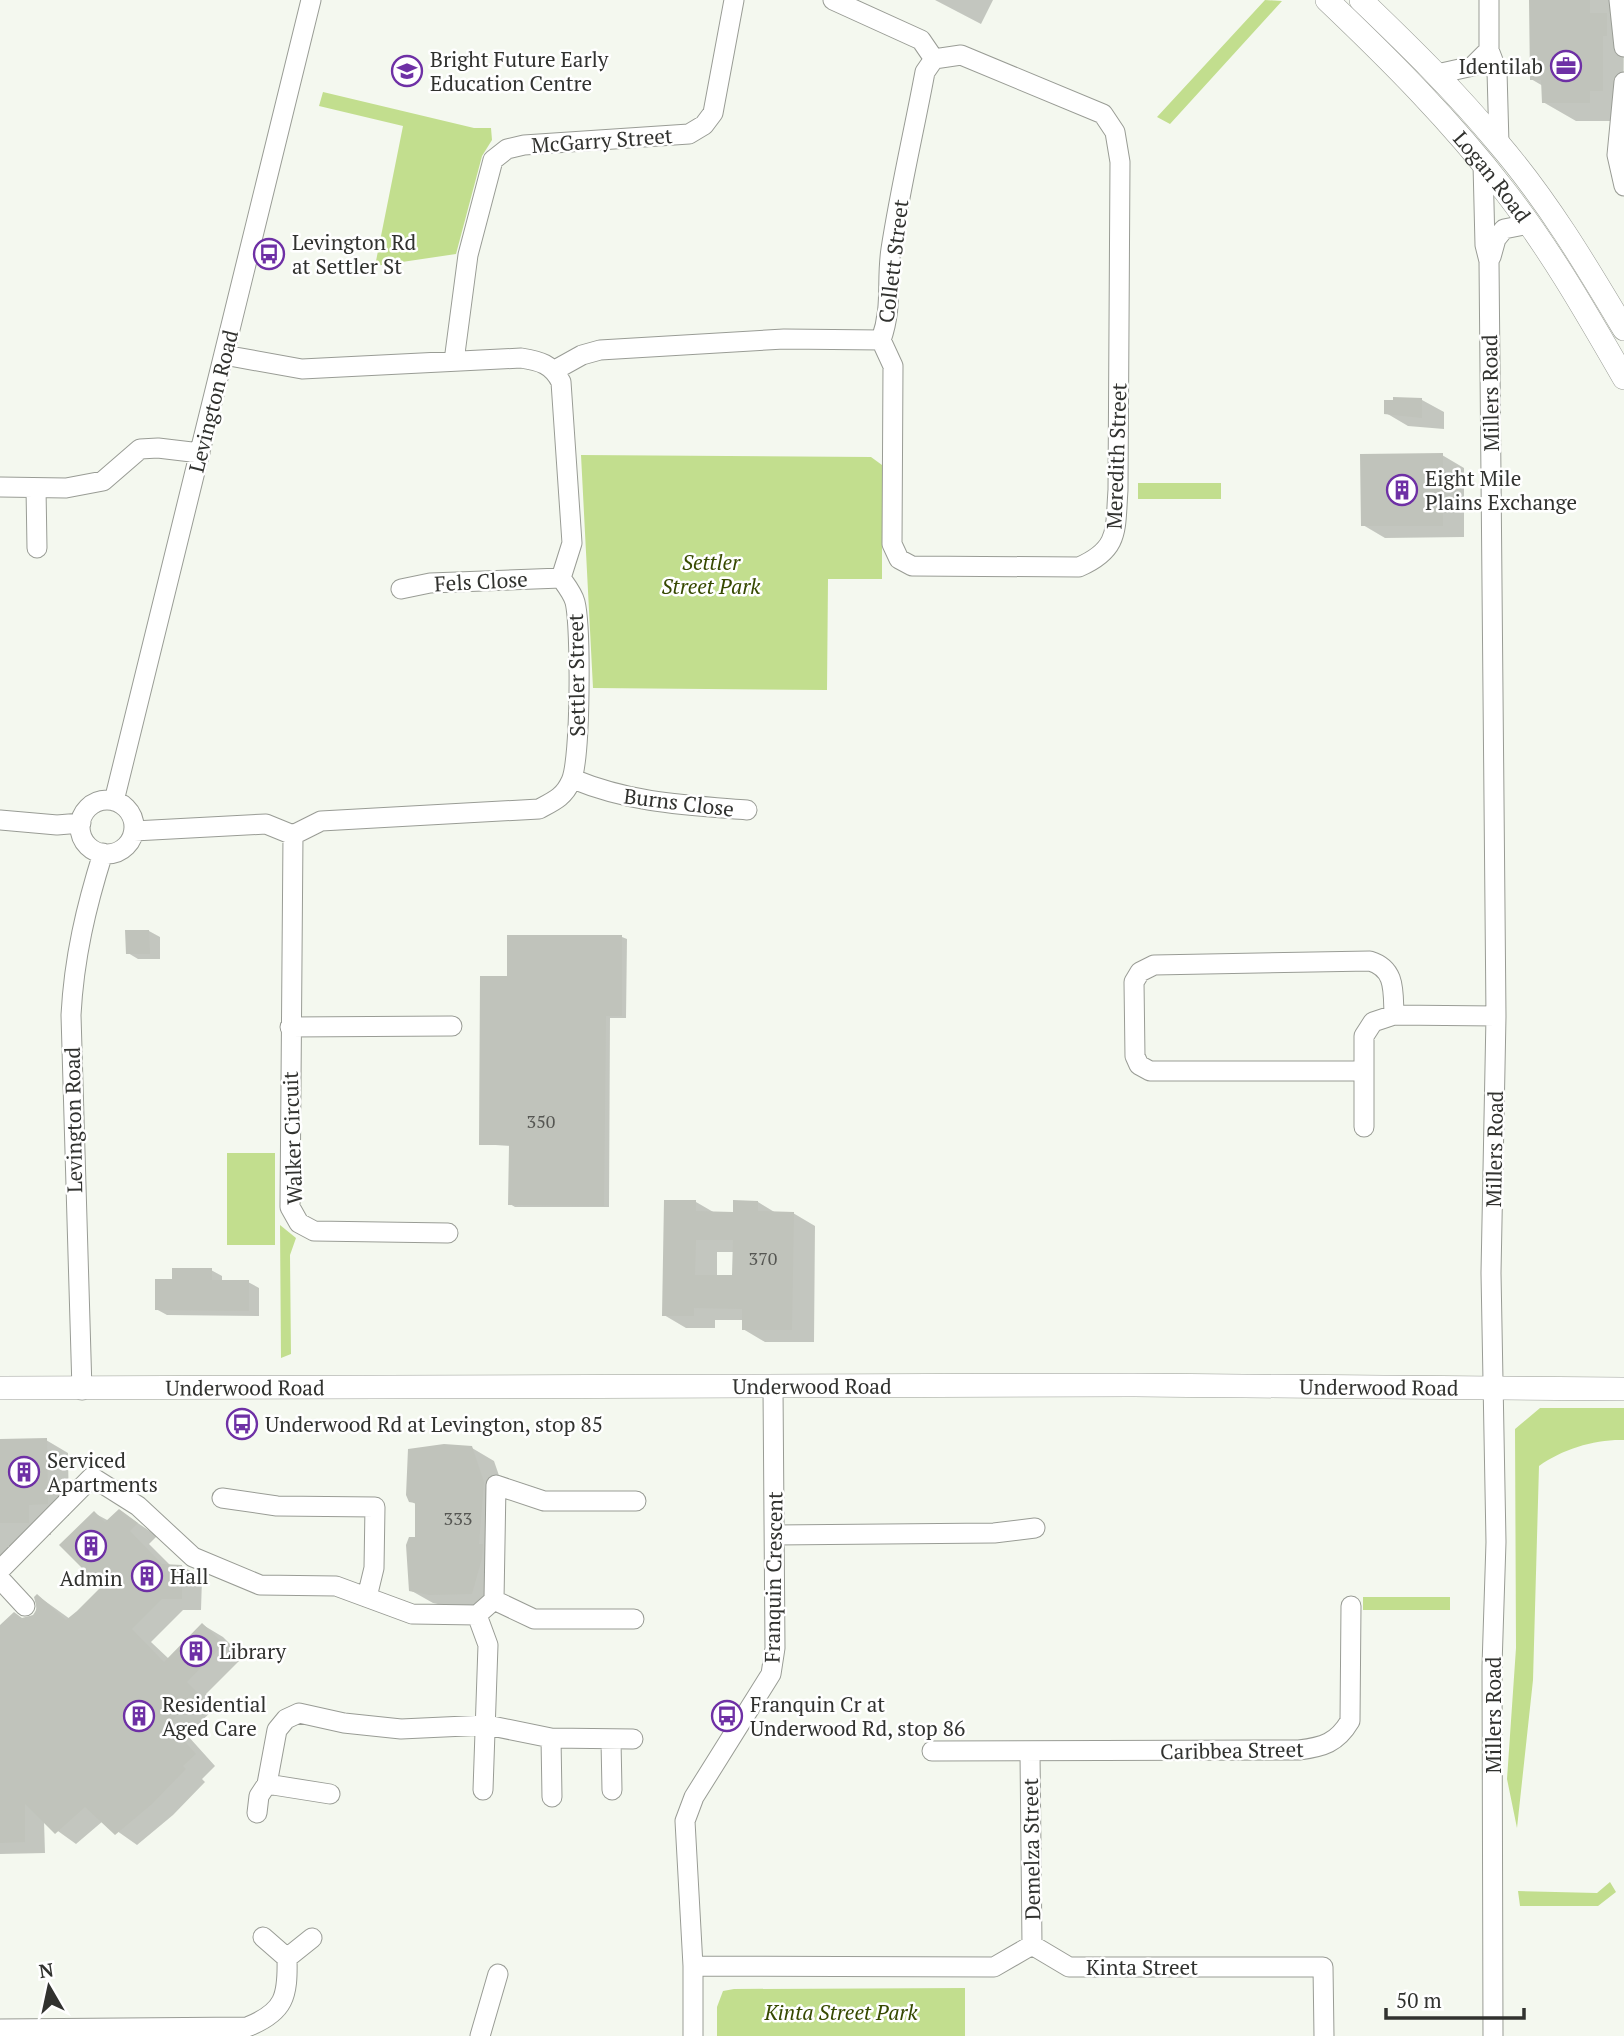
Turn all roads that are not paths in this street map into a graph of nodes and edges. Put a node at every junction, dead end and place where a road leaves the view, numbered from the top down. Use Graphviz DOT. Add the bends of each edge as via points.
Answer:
graph roads {
  1 [pos="311,0"];
  2 [pos="734,0"];
  3 [pos="833,0"];
  4 [pos="1327,0"];
  5 [pos="1361,0"];
  6 [pos="1489,0"];
  7 [pos="1619,0"];
  8 [pos="1624,47"];
  9 [pos="1489,50"];
  10 [pos="934,59"];
  11 [pos="1437,75"];
  12 [pos="1624,82"];
  13 [pos="1499,144"];
  14 [pos="1483,164"];
  15 [pos="1624,186"];
  16 [pos="1529,224"];
  17 [pos="1489,261"];
  18 [pos="1624,329"];
  19 [pos="881,340"];
  20 [pos="224,355"];
  21 [pos="454,361"];
  22 [pos="555,370"];
  23 [pos="1624,378"];
  24 [pos="200,453"];
  25 [pos="0,487"];
  26 [pos="36,488"];
  27 [pos="37,548"];
  28 [pos="561,578"];
  29 [pos="401,589"];
  30 [pos="573,779"];
  31 [pos="114,801"];
  32 [pos="747,810"];
  33 [pos="0,820"];
  34 [pos="81,822"];
  35 [pos="134,831"];
  36 [pos="293,835"];
  37 [pos="103,853"];
  38 [pos="1394,1015"];
  39 [pos="1496,1016"];
  40 [pos="452,1026"];
  41 [pos="290,1027"];
  42 [pos="1363,1071"];
  43 [pos="1364,1127"];
  44 [pos="448,1233"];
  45 [pos="0,1388"];
  46 [pos="773,1388"];
  47 [pos="1493,1389"];
  48 [pos="1624,1389"];
  49 [pos="82,1391"];
  50 [pos="222,1498"];
  51 [pos="636,1501"];
  52 [pos="1035,1528"];
  53 [pos="775,1535"];
  54 [pos="0,1570"];
  55 [pos="0,1579"];
  56 [pos="367,1597"];
  57 [pos="494,1600"];
  58 [pos="25,1606"];
  59 [pos="1351,1606"];
  60 [pos="477,1615"];
  61 [pos="634,1619"];
  62 [pos="487,1725"];
  63 [pos="551,1738"];
  64 [pos="633,1740"];
  65 [pos="611,1741"];
  66 [pos="932,1751"];
  67 [pos="1030,1753"];
  68 [pos="267,1784"];
  69 [pos="483,1790"];
  70 [pos="612,1790"];
  71 [pos="330,1794"];
  72 [pos="552,1797"];
  73 [pos="257,1813"];
  74 [pos="263,1937"];
  75 [pos="312,1938"];
  76 [pos="1032,1945"];
  77 [pos="287,1958"];
  78 [pos="693,1966"];
  79 [pos="498,1973"];
  80 [pos="0,2029"];
  81 [pos="480,2036"];
  82 [pos="693,2036"];
  83 [pos="1324,2036"];
  84 [pos="1493,2036"];
  1 -- 20 [label="street, Levington Road"];
  2 -- 21 [label="street, McGarry Street" via="713,113 704,125 689,134 524,145 507,149 493,160 468,255"];
  3 -- 10 [label="street" via="921,40"];
  4 -- 14 [label="main road, Logan Road" via="1422,93"];
  5 -- 11 [label="main road, Logan Road"];
  6 -- 9 [label="street"];
  7 -- 8 [label="street"];
  9 -- 11 [label="street" via="1473,66"];
  9 -- 13 [label="street" via="1497,71"];
  10 -- 19 [label="street, Collett Street" via="925,72 897,220 891,252 890,315"];
  10 -- 19 [label="street, Meredith Street" via="961,55 1102,114 1115,132 1120,162 1118,490 1114,535 1102,557 1079,567 912,566 899,559 892,544 893,366"];
  11 -- 13 [label="main road, Logan Road"];
  12 -- 15 [label="street" via="1617,155"];
  13 -- 18 [label="main road, Logan Road" via="1571,243"];
  14 -- 16 [label="main road, Logan Road"];
  14 -- 17 [label="street, Millers Road"];
  16 -- 17 [label="street, Millers Road" via="1504,229"];
  16 -- 23 [label="main road, Logan Road"];
  17 -- 39 [label="street, Millers Road"];
  19 -- 22 [label="street, Collett Street" via="600,350"];
  20 -- 21 [label="street" via="302,369"];
  20 -- 24 [label="street, Levington Road"];
  21 -- 22 [label="street" via="521,358 539,360"];
  22 -- 28 [label="street" via="561,382 572,543"];
  24 -- 26 [label="street" via="140,449 103,481"];
  24 -- 31 [label="street, Levington Road"];
  25 -- 26 [label="street"];
  26 -- 27 [label="street"];
  28 -- 29 [label="street, Fels Close" via="430,583"];
  28 -- 30 [label="street, Settler Street" via="575,601 580,735"];
  30 -- 32 [label="street, Burns Close" via="640,801"];
  30 -- 36 [label="street" via="562,798 539,809 321,821"];
  31 -- 34 [label="street" via="92,804"];
  31 -- 35 [label="street" via="130,812"];
  33 -- 34 [label="street" via="57,825"];
  34 -- 37 [label="street" via="86,842"];
  35 -- 36 [label="street" via="266,824"];
  35 -- 37 [label="street" via="122,848"];
  36 -- 41 [label="street, Walker Circuit"];
  37 -- 49 [label="street, Levington Road" via="81,931 71,1015"];
  38 -- 39 [label="street"];
  38 -- 42 [label="street" via="1373,1022 1364,1036"];
  38 -- 42 [label="street" via="1391,975 1384,966 1370,961 1154,965 1140,972 1134,982 1135,1056 1139,1065 1150,1071"];
  39 -- 47 [label="street, Millers Road"];
  40 -- 41 [label="street"];
  41 -- 44 [label="street, Walker Circuit" via="290,1207 299,1223 314,1231"];
  42 -- 43 [label="street"];
  45 -- 49 [label="main road, Underwood Road"];
  46 -- 47 [label="main road, Underwood Road" via="1134,1385"];
  46 -- 49 [label="main road, Underwood Road" via="497,1385"];
  46 -- 53 [label="street, Franquin Crescent"];
  47 -- 48 [label="main road, Underwood Road"];
  47 -- 84 [label="street, Millers Road"];
  50 -- 56 [label="street" via="277,1506 375,1507 374,1568"];
  51 -- 57 [label="street" via="544,1501 496,1485"];
  52 -- 53 [label="street" via="994,1533"];
  53 -- 78 [label="street, Franquin Crescent" via="771,1674 694,1797 685,1821"];
  54 -- 56 [label="street" via="92,1477 138,1506 193,1557 260,1585 336,1587"];
  55 -- 58 [label="street"];
  56 -- 60 [label="street" via="412,1614"];
  57 -- 60 [label="street"];
  57 -- 61 [label="street" via="534,1619"];
  59 -- 67 [label="street, Caribbea Street" via="1350,1721 1341,1736 1325,1746"];
  60 -- 62 [label="street" via="488,1645"];
  62 -- 63 [label="street"];
  62 -- 68 [label="street" via="401,1729 299,1713 277,1730"];
  62 -- 69 [label="street"];
  63 -- 65 [label="street"];
  63 -- 72 [label="street"];
  64 -- 65 [label="street"];
  65 -- 70 [label="street"];
  66 -- 67 [label="street, Caribbea Street"];
  67 -- 76 [label="street, Demelza Street"];
  68 -- 71 [label="street"];
  68 -- 73 [label="street" via="259,1796"];
  74 -- 77 [label="street"];
  75 -- 77 [label="street"];
  76 -- 78 [label="street" via="994,1967"];
  76 -- 83 [label="street, Kinta Street" via="1069,1967 1323,1967"];
  77 -- 80 [label="street" via="288,1987 282,2003 267,2019 247,2027"];
  78 -- 82 [label="street, Franquin Crescent"];
  79 -- 81 [label="street"];
}
